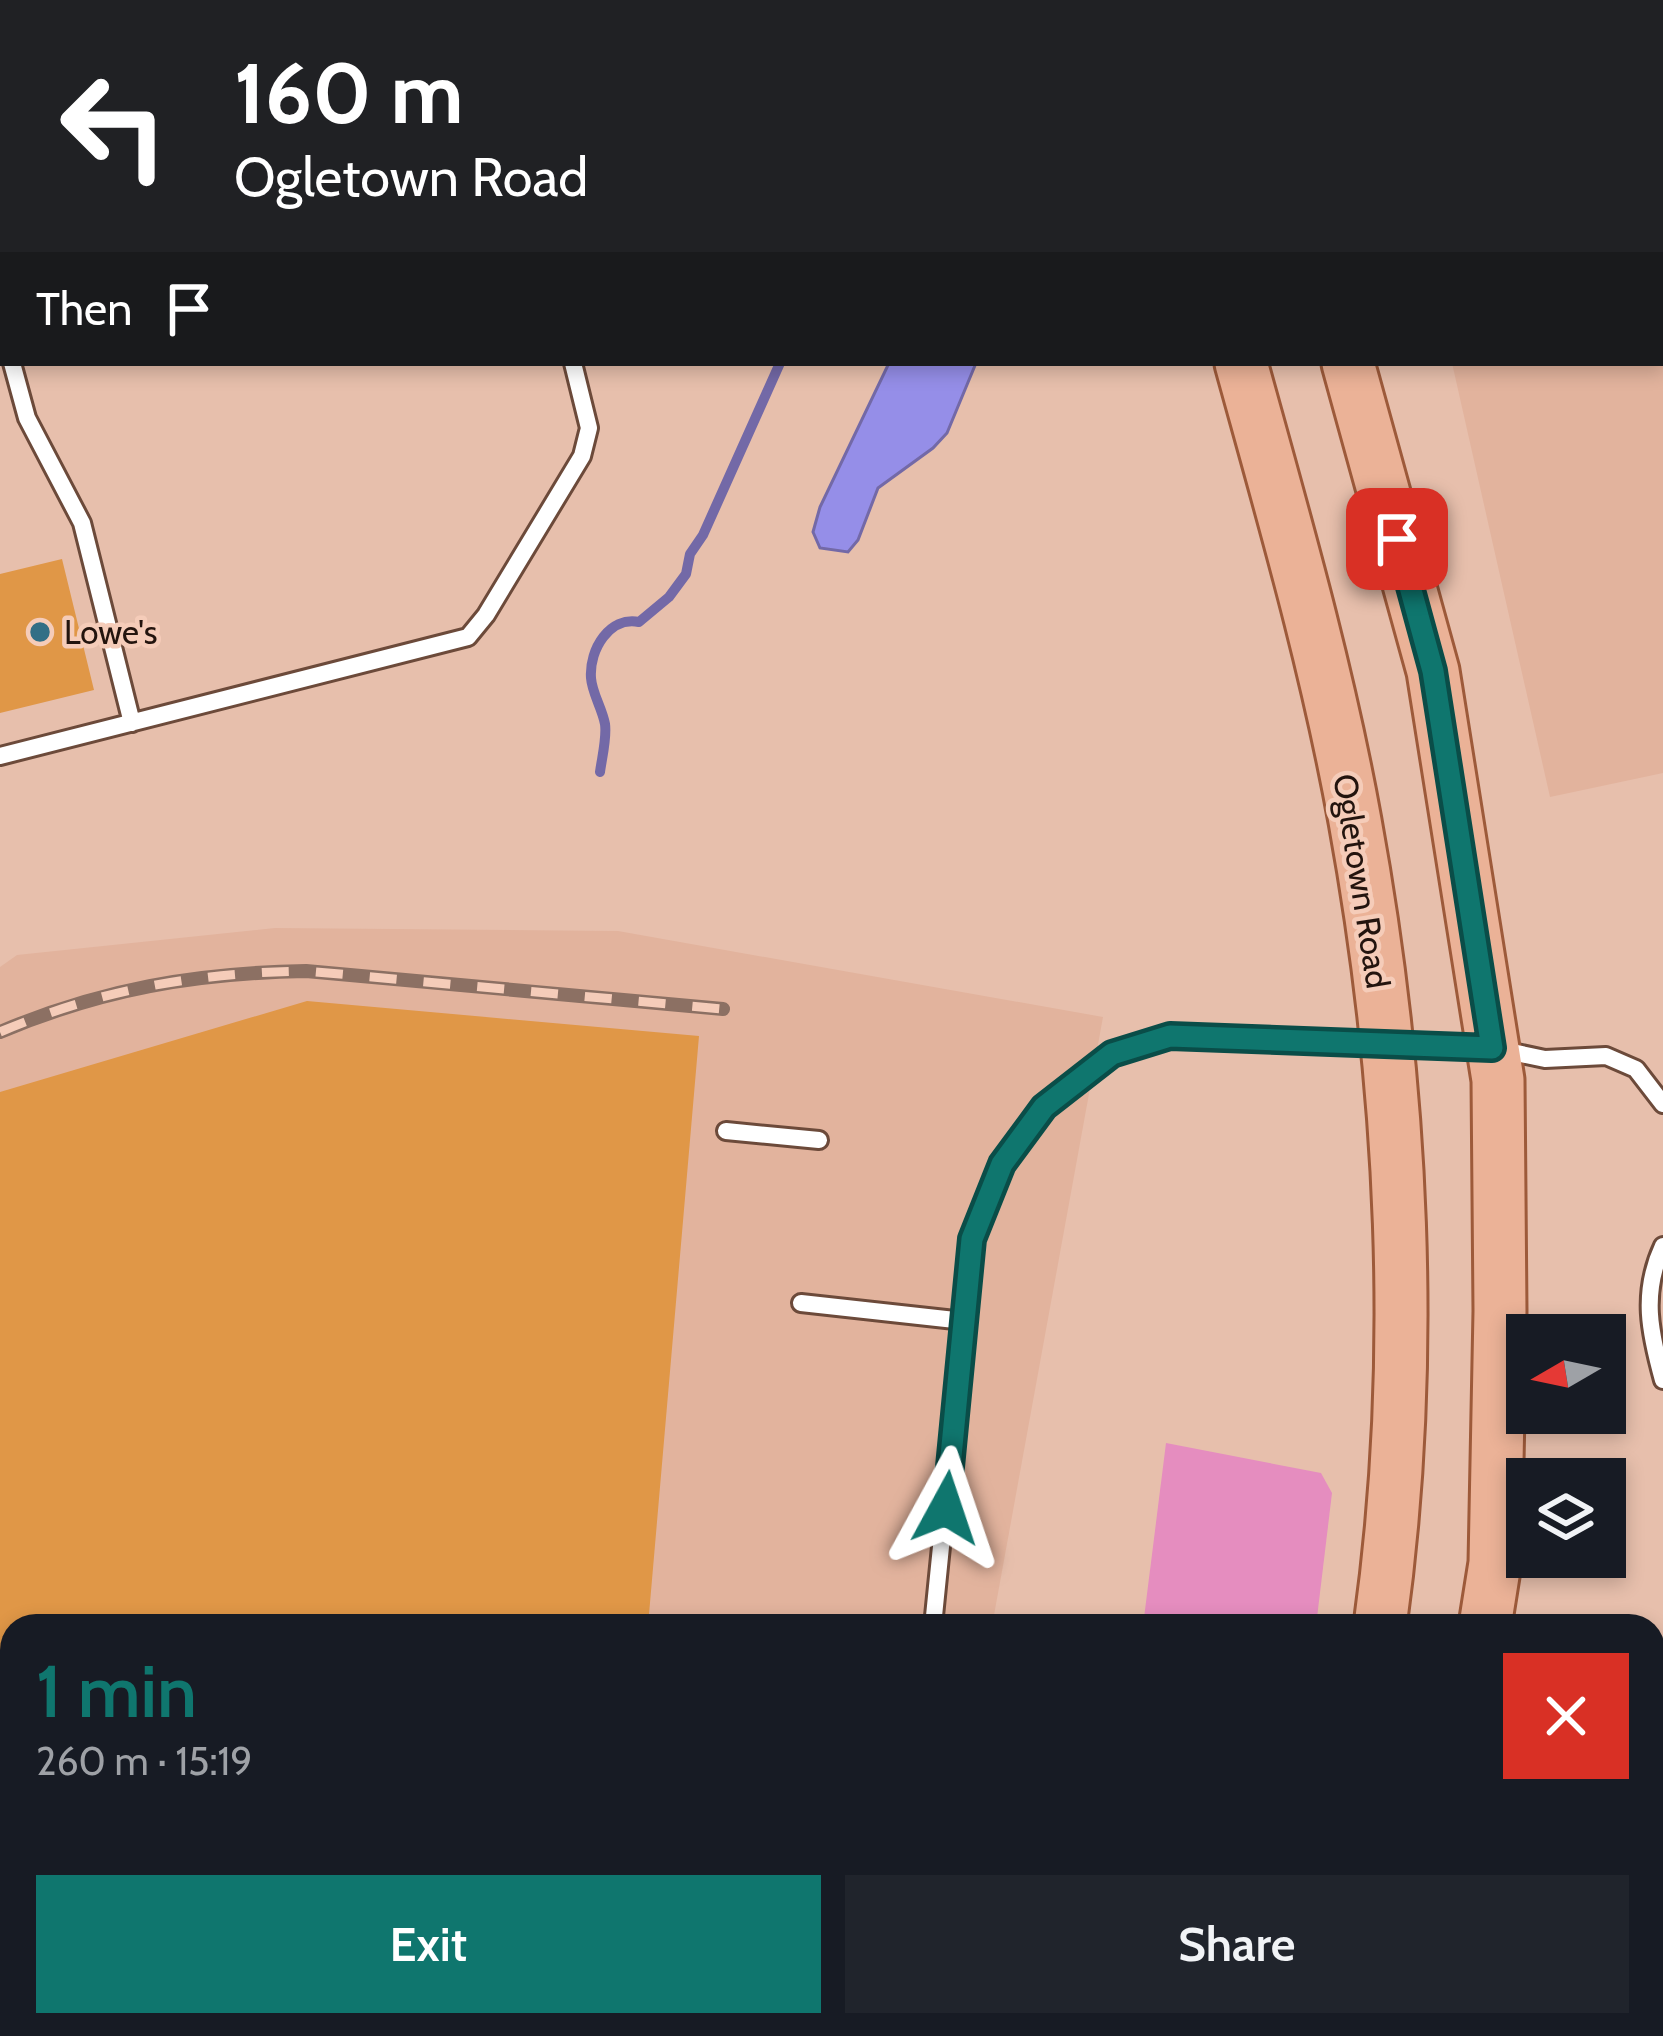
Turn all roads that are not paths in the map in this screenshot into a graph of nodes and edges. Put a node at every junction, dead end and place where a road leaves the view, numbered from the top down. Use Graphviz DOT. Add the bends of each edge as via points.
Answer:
graph roads {
  1 [pos="13,366"];
  2 [pos="574,366"];
  3 [pos="1242,366"];
  4 [pos="1349,366"];
  5 [pos="132,723"];
  6 [pos="0,756"];
  7 [pos="1386,1041"];
  8 [pos="1492,1048"];
  9 [pos="1663,1104"];
  10 [pos="726,1131"];
  11 [pos="819,1140"];
  12 [pos="1663,1246"];
  13 [pos="801,1303"];
  14 [pos="964,1322"];
  15 [pos="1663,1381"];
  16 [pos="934,1614"];
  17 [pos="1382,1614"];
  18 [pos="1487,1614"];
  1 -- 5 [label="lane" via="27,418 82,524"];
  2 -- 5 [label="lane" via="589,428 582,457 468,637"];
  3 -- 7 [label="main road, Ogletown Road" via="1346,775"];
  4 -- 8 [label="main road" via="1433,671"];
  5 -- 6 [label="lane"];
  7 -- 8 [label="lane"];
  7 -- 14 [label="lane" via="1170,1036 1112,1054 1044,1107 1002,1164 972,1239"];
  7 -- 17 [label="main road, Ogletown Road" via="1401,1343"];
  8 -- 9 [label="lane" via="1545,1058 1606,1056 1636,1069"];
  8 -- 18 [label="main road" via="1500,1334"];
  10 -- 11 [label="lane"];
  12 -- 15 [label="lane" via="1648,1291"];
  13 -- 14 [label="lane"];
  14 -- 16 [label="lane"];
}
